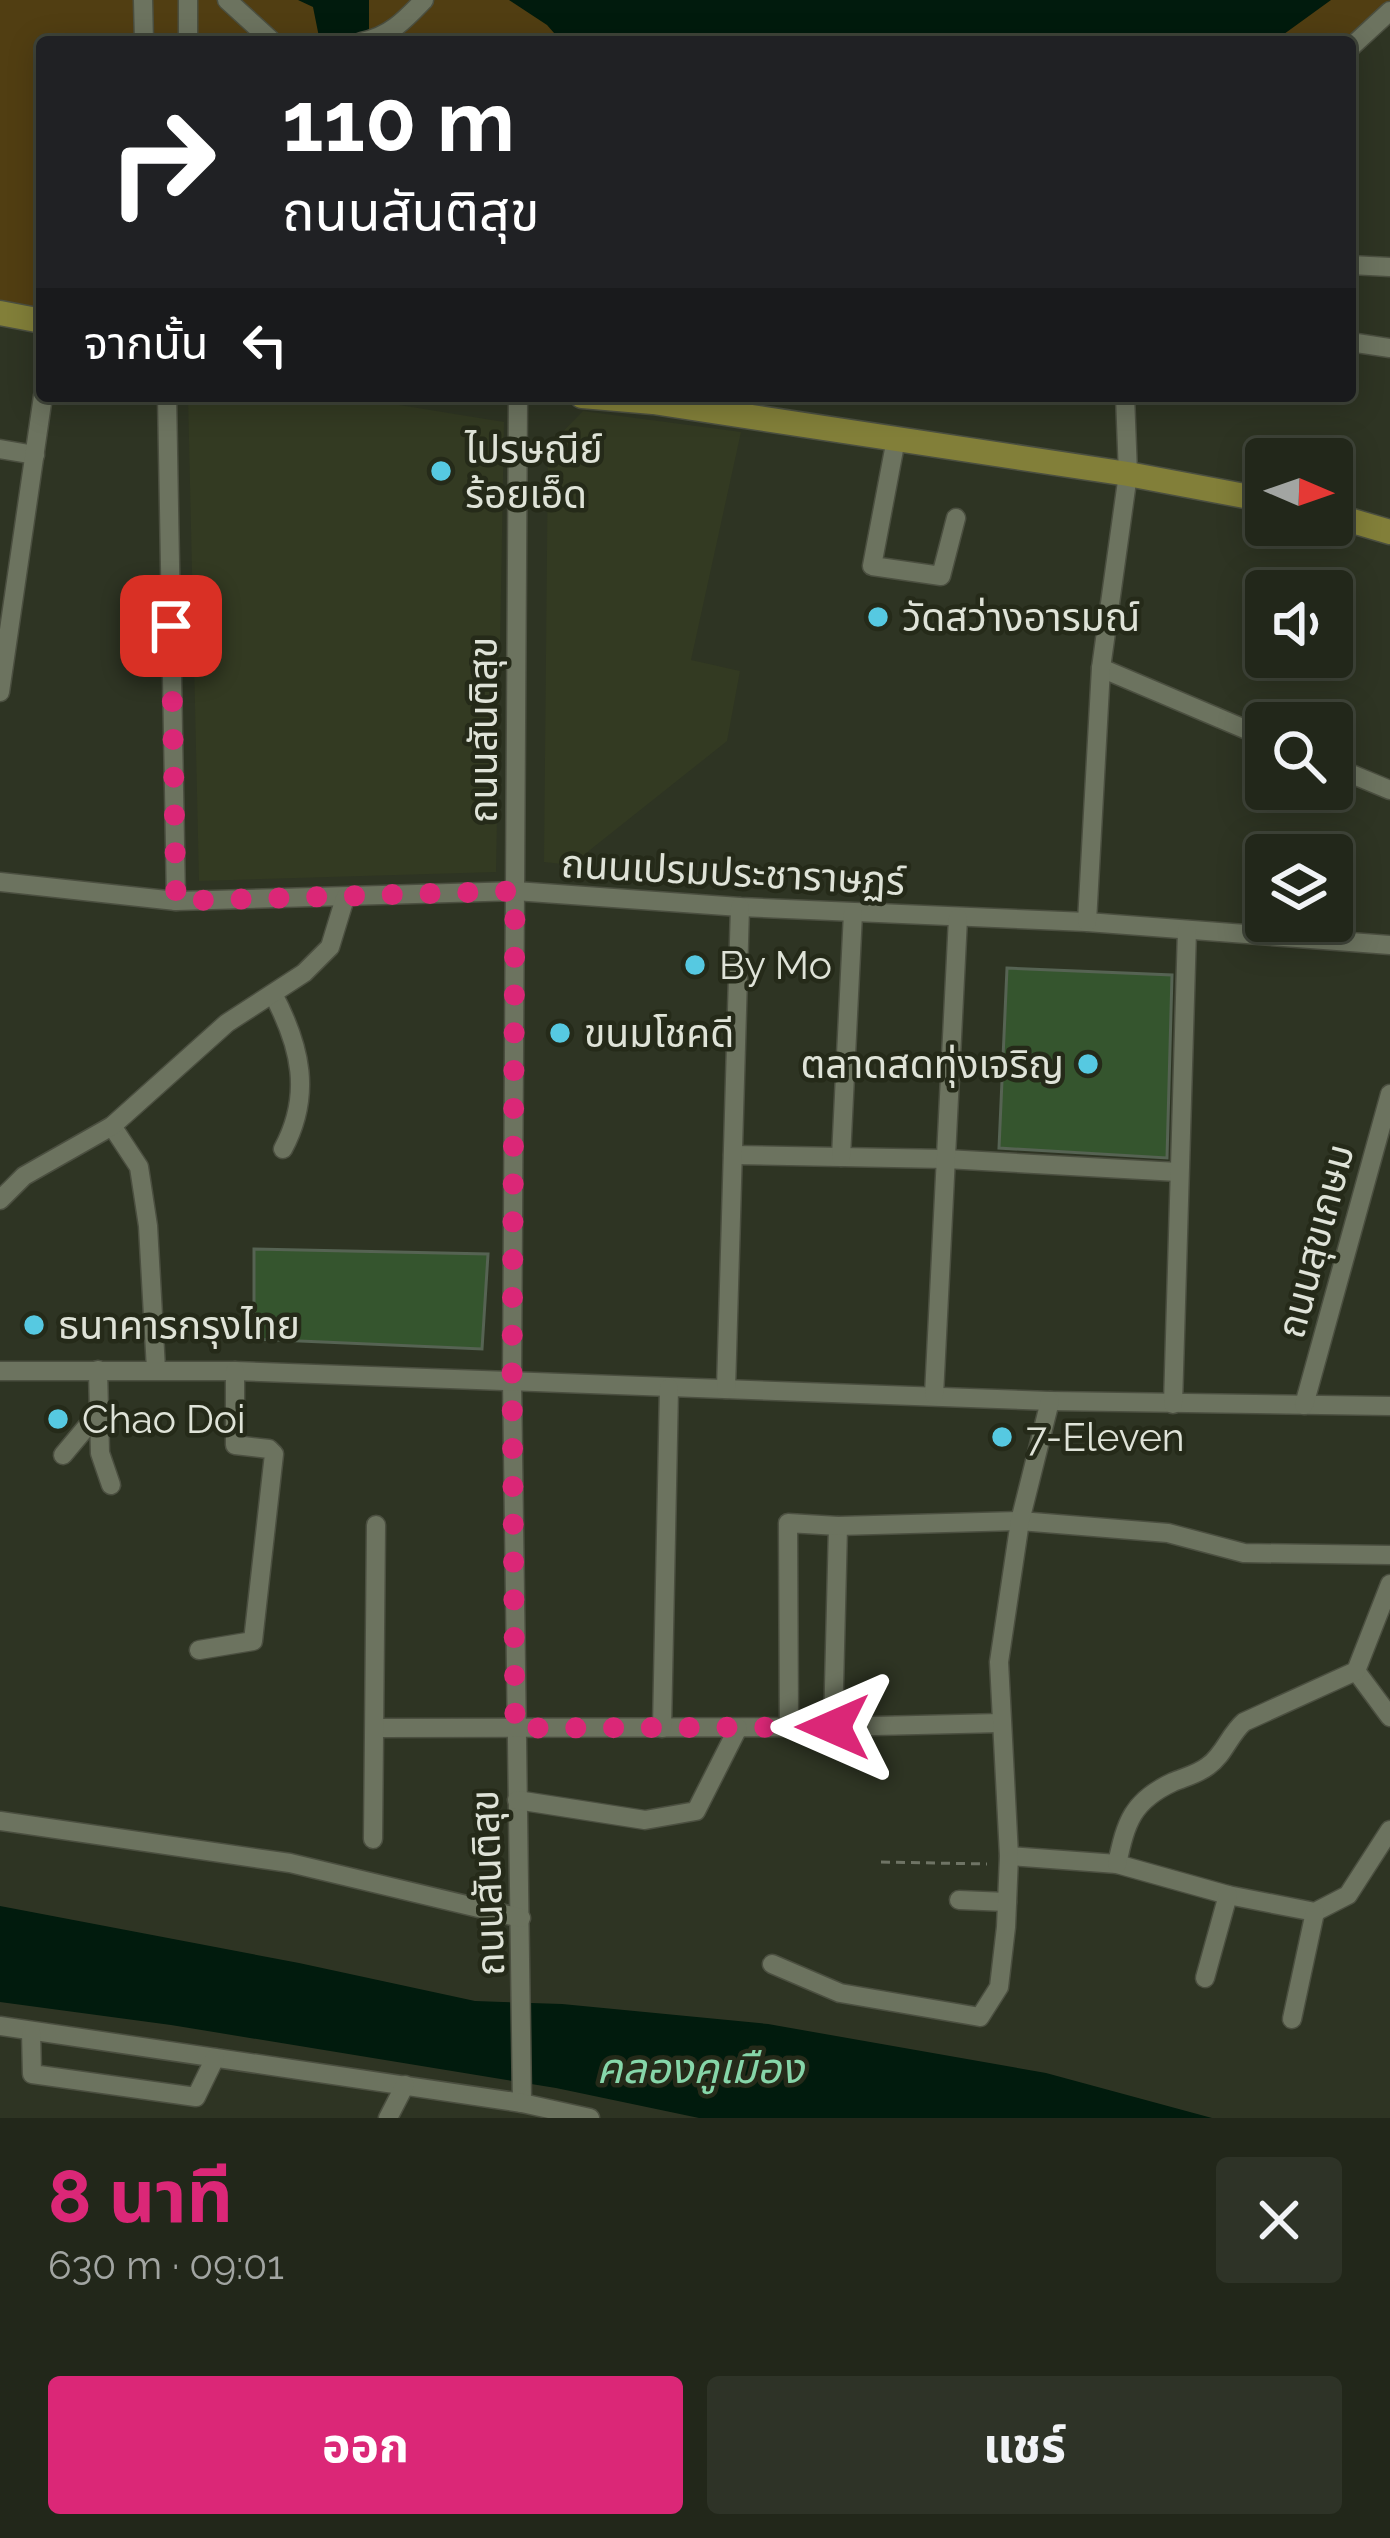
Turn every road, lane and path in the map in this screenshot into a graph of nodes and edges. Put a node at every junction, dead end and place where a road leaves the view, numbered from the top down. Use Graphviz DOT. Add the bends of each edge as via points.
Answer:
graph roads {
  1 [pos="143,0"];
  2 [pos="188,0"];
  3 [pos="227,0"];
  4 [pos="424,0"];
  5 [pos="1390,11"];
  6 [pos="143,36"];
  7 [pos="188,36"];
  8 [pos="266,36"];
  9 [pos="379,36"];
  10 [pos="1356,42"];
  11 [pos="1356,265"];
  12 [pos="1390,267"];
  13 [pos="0,313"];
  14 [pos="36,320"];
  15 [pos="1356,343"];
  16 [pos="1390,348"];
  17 [pos="42,402"];
  18 [pos="167,402"];
  19 [pos="518,402"];
  20 [pos="669,402"];
  21 [pos="1125,402"];
  22 [pos="896,439"];
  23 [pos="0,448"];
  24 [pos="35,455"];
  25 [pos="1128,474"];
  26 [pos="1245,496"];
  27 [pos="956,518"];
  28 [pos="1353,521"];
  29 [pos="1390,532"];
  30 [pos="8,585"];
  31 [pos="1101,668"];
  32 [pos="0,692"];
  33 [pos="1245,729"];
  34 [pos="1353,775"];
  35 [pos="1390,790"];
  36 [pos="0,882"];
  37 [pos="515,891"];
  38 [pos="345,898"];
  39 [pos="176,901"];
  40 [pos="740,907"];
  41 [pos="853,913"];
  42 [pos="958,918"];
  43 [pos="1087,922"];
  44 [pos="1186,930"];
  45 [pos="1390,945"];
  46 [pos="273,994"];
  47 [pos="1390,1094"];
  48 [pos="112,1126"];
  49 [pos="283,1149"];
  50 [pos="734,1155"];
  51 [pos="841,1156"];
  52 [pos="946,1159"];
  53 [pos="1178,1172"];
  54 [pos="0,1199"];
  55 [pos="156,1369"];
  56 [pos="98,1370"];
  57 [pos="0,1371"];
  58 [pos="235,1371"];
  59 [pos="512,1379"];
  60 [pos="669,1388"];
  61 [pos="726,1389"];
  62 [pos="934,1395"];
  63 [pos="1050,1401"];
  64 [pos="1174,1404"];
  65 [pos="1304,1405"];
  66 [pos="1390,1406"];
  67 [pos="99,1412"];
  68 [pos="63,1454"];
  69 [pos="111,1485"];
  70 [pos="1019,1521"];
  71 [pos="376,1525"];
  72 [pos="838,1526"];
  73 [pos="1390,1555"];
  74 [pos="1390,1584"];
  75 [pos="199,1650"];
  76 [pos="1356,1671"];
  77 [pos="1390,1717"];
  78 [pos="1001,1723"];
  79 [pos="833,1727"];
  80 [pos="376,1728"];
  81 [pos="515,1728"];
  82 [pos="662,1728"];
  83 [pos="738,1728"];
  84 [pos="789,1728"];
  85 [pos="517,1799"];
  86 [pos="0,1821"];
  87 [pos="1390,1830"];
  88 [pos="373,1839"];
  89 [pos="1009,1860"];
  90 [pos="880,1862"];
  91 [pos="1117,1864"];
  92 [pos="1228,1895"];
  93 [pos="959,1900"];
  94 [pos="1007,1902"];
  95 [pos="1316,1912"];
  96 [pos="520,1918"];
  97 [pos="772,1964"];
  98 [pos="1205,1978"];
  99 [pos="1292,2019"];
  100 [pos="0,2026"];
  101 [pos="31,2031"];
  102 [pos="215,2058"];
  103 [pos="405,2086"];
  104 [pos="522,2094"];
  105 [pos="388,2118"];
  106 [pos="590,2118"];
  1 -- 6 [label="street"];
  2 -- 7 [label="street"];
  3 -- 8 [label="street"];
  4 -- 9 [label="street"];
  5 -- 10 [label="street"];
  11 -- 12 [label="street"];
  13 -- 14 [label="main road"];
  15 -- 16 [label="street"];
  17 -- 24 [label="street"];
  18 -- 39 [label="street"];
  19 -- 37 [label="street, ถนนสันติสุข"];
  20 -- 22 [label="main road"];
  21 -- 25 [label="street"];
  22 -- 25 [label="main road"];
  22 -- 27 [label="street" via="872,566 941,576"];
  23 -- 24 [label="street"];
  24 -- 30 [label="street"];
  25 -- 26 [label="main road"];
  25 -- 31 [label="street"];
  28 -- 29 [label="main road"];
  30 -- 32 [label="street"];
  31 -- 33 [label="street"];
  31 -- 43 [label="street"];
  34 -- 35 [label="street"];
  36 -- 39 [label="street, ถนนเปรมประชาราษฏร์"];
  37 -- 38 [label="street, ถนนเปรมประชาราษฏร์"];
  37 -- 40 [label="street, ถนนเปรมประชาราษฏร์"];
  37 -- 59 [label="street, ถนนสันติสุข"];
  38 -- 39 [label="street, ถนนเปรมประชาราษฏร์"];
  38 -- 46 [label="street" via="330,947"];
  40 -- 41 [label="street, ถนนเปรมประชาราษฏร์"];
  40 -- 50 [label="street"];
  41 -- 42 [label="street, ถนนเปรมประชาราษฏร์"];
  41 -- 51 [label="street"];
  42 -- 43 [label="street, ถนนเปรมประชาราษฏร์"];
  42 -- 52 [label="street"];
  43 -- 44 [label="street, ถนนเปรมประชาราษฏร์"];
  44 -- 45 [label="street, ถนนเปรมประชาราษฏร์"];
  44 -- 53 [label="street"];
  46 -- 48 [label="street" via="227,1023"];
  46 -- 49 [label="street" via="292,1030 301,1084 298,1120"];
  47 -- 65 [label="street, ถนนสุขเกษม"];
  48 -- 54 [label="street" via="24,1176"];
  48 -- 55 [label="street" via="140,1167"];
  50 -- 51 [label="street"];
  50 -- 61 [label="street"];
  51 -- 52 [label="street"];
  52 -- 53 [label="street"];
  52 -- 62 [label="street"];
  53 -- 64 [label="street"];
  55 -- 56 [label="street"];
  55 -- 58 [label="street"];
  56 -- 57 [label="street"];
  56 -- 67 [label="street"];
  58 -- 59 [label="street"];
  58 -- 75 [label="street" via="235,1445 274,1454 253,1641"];
  59 -- 60 [label="street"];
  59 -- 81 [label="street, ถนนสันติสุข"];
  60 -- 61 [label="street"];
  60 -- 82 [label="street"];
  61 -- 62 [label="street"];
  62 -- 63 [label="street"];
  63 -- 64 [label="street"];
  63 -- 70 [label="street"];
  64 -- 65 [label="street"];
  65 -- 66 [label="street"];
  67 -- 68 [label="street"];
  67 -- 69 [label="street"];
  70 -- 72 [label="street"];
  70 -- 73 [label="street" via="1168,1533 1244,1553"];
  70 -- 78 [label="street" via="999,1662"];
  71 -- 80 [label="street"];
  72 -- 79 [label="street"];
  72 -- 84 [label="street" via="788,1523"];
  74 -- 76 [label="street"];
  76 -- 77 [label="street"];
  76 -- 91 [label="street" via="1244,1722 1206,1768 1148,1795 1126,1824"];
  78 -- 79 [label="street"];
  78 -- 89 [label="street"];
  79 -- 84 [label="street"];
  80 -- 81 [label="street"];
  80 -- 88 [label="street"];
  81 -- 82 [label="street"];
  81 -- 85 [label="street, ถนนสันติสุข"];
  82 -- 83 [label="street"];
  83 -- 84 [label="street"];
  83 -- 85 [label="street" via="696,1810 645,1820"];
  85 -- 96 [label="street, ถนนสันติสุข"];
  86 -- 96 [label="street" via="290,1864"];
  87 -- 95 [label="street" via="1348,1895"];
  89 -- 90 [label="path"];
  89 -- 91 [label="street"];
  89 -- 94 [label="street"];
  91 -- 92 [label="street"];
  92 -- 95 [label="street"];
  92 -- 98 [label="street"];
  93 -- 94 [label="street"];
  94 -- 97 [label="street" via="999,1987 980,2017 840,1993"];
  95 -- 99 [label="street"];
  96 -- 104 [label="street, ถนนสันติสุข"];
  100 -- 101 [label="street"];
  101 -- 102 [label="street"];
  101 -- 102 [label="street" via="32,2074 196,2097"];
  102 -- 103 [label="street"];
  103 -- 104 [label="street"];
  103 -- 105 [label="street"];
  104 -- 106 [label="street"];
}
